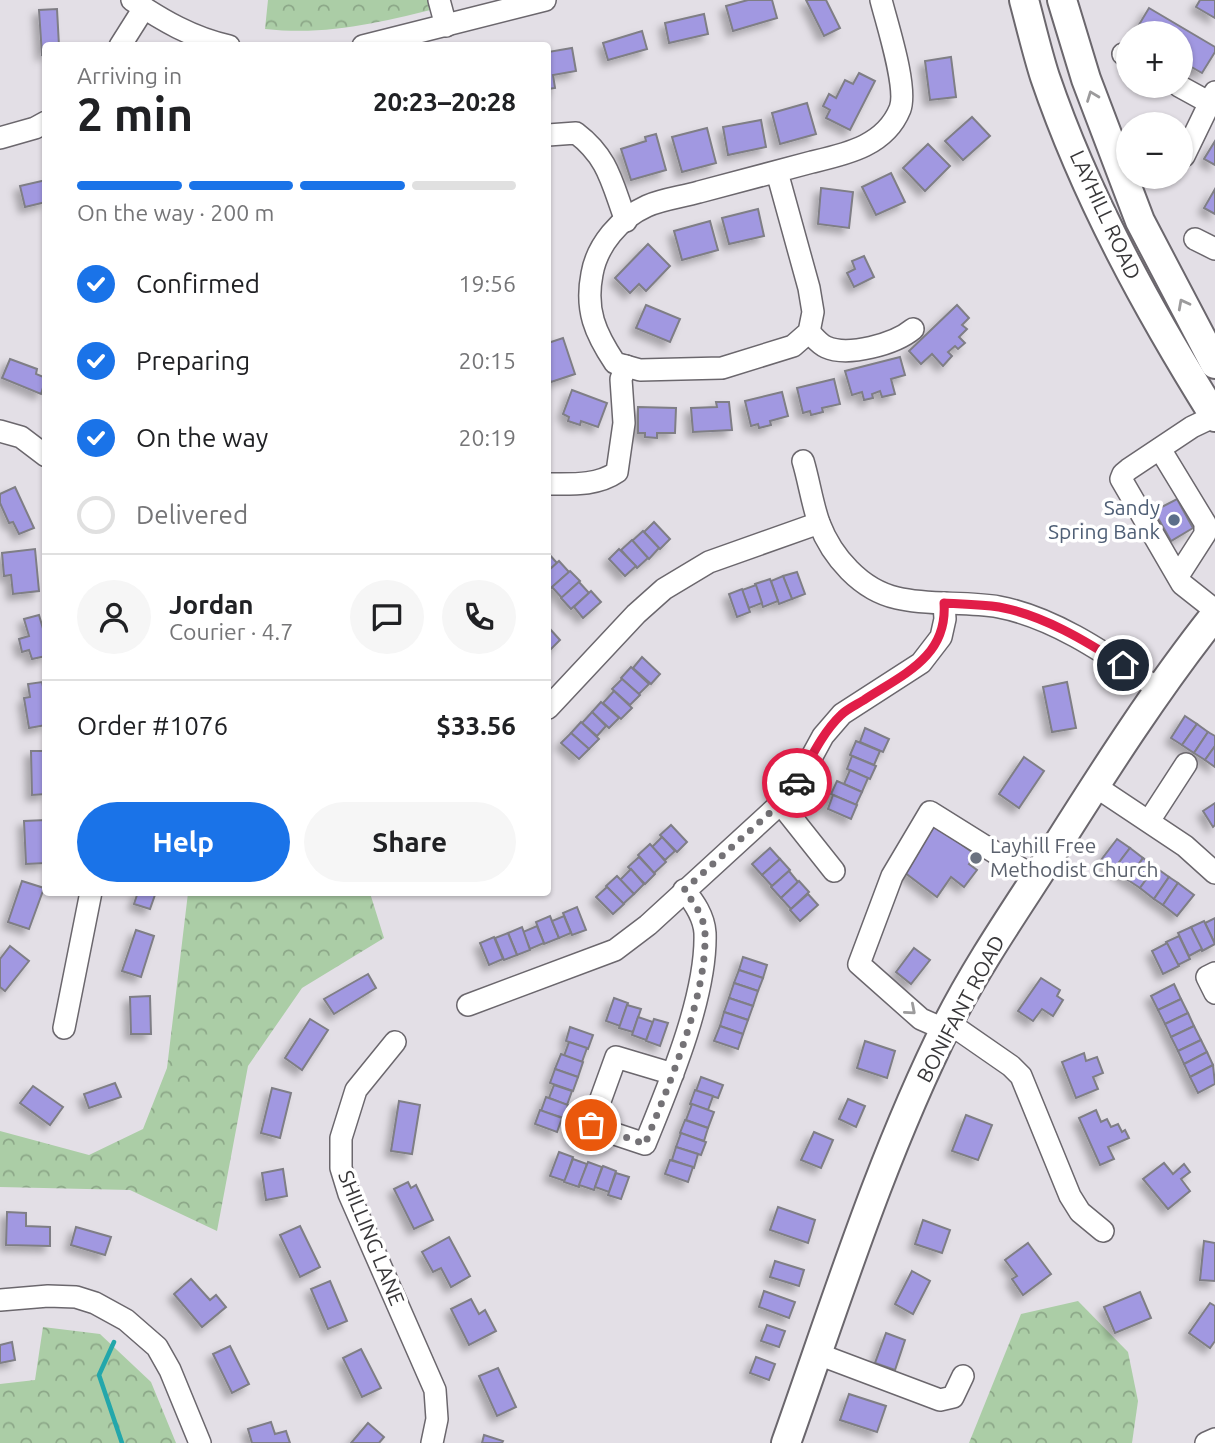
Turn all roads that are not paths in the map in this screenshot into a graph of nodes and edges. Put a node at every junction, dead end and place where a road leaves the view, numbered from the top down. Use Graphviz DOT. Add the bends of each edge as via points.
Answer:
graph roads {
  1 [pos="439,0"];
  2 [pos="545,0"];
  3 [pos="881,0"];
  4 [pos="1024,0"];
  5 [pos="1062,0"];
  6 [pos="138,4"];
  7 [pos="446,26"];
  8 [pos="122,42"];
  9 [pos="212,42"];
  10 [pos="380,42"];
  11 [pos="1193,91"];
  12 [pos="1212,98"];
  13 [pos="42,124"];
  14 [pos="551,135"];
  15 [pos="1193,137"];
  16 [pos="0,138"];
  17 [pos="777,172"];
  18 [pos="625,221"];
  19 [pos="1195,239"];
  20 [pos="1215,249"];
  21 [pos="913,329"];
  22 [pos="809,332"];
  23 [pos="1215,364"];
  24 [pos="626,366"];
  25 [pos="1215,416"];
  26 [pos="0,431"];
  27 [pos="1160,449"];
  28 [pos="42,453"];
  29 [pos="803,461"];
  30 [pos="551,484"];
  31 [pos="819,523"];
  32 [pos="1178,576"];
  33 [pos="944,603"];
  34 [pos="1215,610"];
  35 [pos="1215,615"];
  36 [pos="1160,690"];
  37 [pos="551,705"];
  38 [pos="1186,764"];
  39 [pos="1095,786"];
  40 [pos="779,803"];
  41 [pos="1149,821"];
  42 [pos="834,872"];
  43 [pos="1215,873"];
  44 [pos="1035,878"];
  45 [pos="684,890"];
  46 [pos="90,896"];
  47 [pos="1215,973"];
  48 [pos="1215,993"];
  49 [pos="468,1005"];
  50 [pos="947,1026"];
  51 [pos="64,1028"];
  52 [pos="394,1042"];
  53 [pos="673,1073"];
  54 [pos="1103,1231"];
  55 [pos="0,1300"];
  56 [pos="818,1354"];
  57 [pos="963,1376"];
  58 [pos="1215,1439"];
  59 [pos="200,1443"];
  60 [pos="432,1443"];
  61 [pos="786,1443"];
  62 [pos="1206,1443"];
  1 -- 7 [label="street"];
  2 -- 7 [label="street"];
  3 -- 17 [label="street" via="903,94 899,110 875,141 854,152"];
  4 -- 25 [label="main road, LAYHILL ROAD" via="1045,77 1085,177 1136,281"];
  23 -- 5 [label="main road, LAYHILL ROAD, one-way" via="1140,221 1086,79"];
  6 -- 8 [label="street"];
  6 -- 9 [label="street" via="162,21"];
  7 -- 10 [label="street"];
  11 -- 12 [label="street"];
  12 -- 15 [label="street"];
  13 -- 16 [label="street"];
  14 -- 18 [label="street" via="576,133 588,142 604,161"];
  17 -- 18 [label="street" via="647,206"];
  17 -- 22 [label="street" via="809,288 813,312"];
  18 -- 24 [label="street" via="595,257 588,295 598,338 615,363"];
  19 -- 20 [label="street"];
  21 -- 22 [label="street" via="887,343 838,349 827,348"];
  22 -- 24 [label="street" via="793,346 722,368 640,370"];
  24 -- 30 [label="street" via="621,379 624,423 617,472 589,483"];
  25 -- 27 [label="street"];
  26 -- 28 [label="street" via="21,438"];
  27 -- 32 [label="street" via="1205,523 1205,534"];
  27 -- 32 [label="street" via="1122,474 1121,480"];
  29 -- 31 [label="street"];
  31 -- 33 [label="street" via="853,575 879,592"];
  31 -- 37 [label="street" via="709,562 663,589"];
  32 -- 34 [label="street"];
  33 -- 36 [label="street" via="999,607 1034,618 1085,641"];
  33 -- 40 [label="street" via="941,637 921,663 842,714 823,736 792,793"];
  35 -- 36 [label="main road, BONIFANT ROAD"];
  36 -- 39 [label="main road, BONIFANT ROAD"];
  38 -- 41 [label="street"];
  39 -- 41 [label="street"];
  39 -- 44 [label="main road, BONIFANT ROAD"];
  40 -- 42 [label="street"];
  40 -- 45 [label="street"];
  41 -- 43 [label="street"];
  44 -- 50 [label="main road, BONIFANT ROAD"];
  44 -- 50 [label="street, one-way" via="930,812 892,876 859,964 921,1018"];
  45 -- 49 [label="street" via="615,950"];
  45 -- 53 [label="street" via="698,908 705,931 696,995"];
  46 -- 51 [label="street"];
  47 -- 48 [label="street" via="1207,977"];
  50 -- 54 [label="street" via="1021,1076 1070,1196 1080,1212"];
  50 -- 56 [label="main road, BONIFANT ROAD" via="898,1133"];
  52 -- 60 [label="street, SHILLING LANE" via="356,1090 341,1138 341,1168 435,1390 437,1419"];
  53 -- 53 [label="street" via="616,1057 591,1125 645,1144"];
  55 -- 59 [label="street" via="76,1297 126,1320 157,1347"];
  56 -- 57 [label="street" via="940,1400 953,1397"];
  56 -- 61 [label="main road, BONIFANT ROAD"];
  58 -- 62 [label="street"];
}
